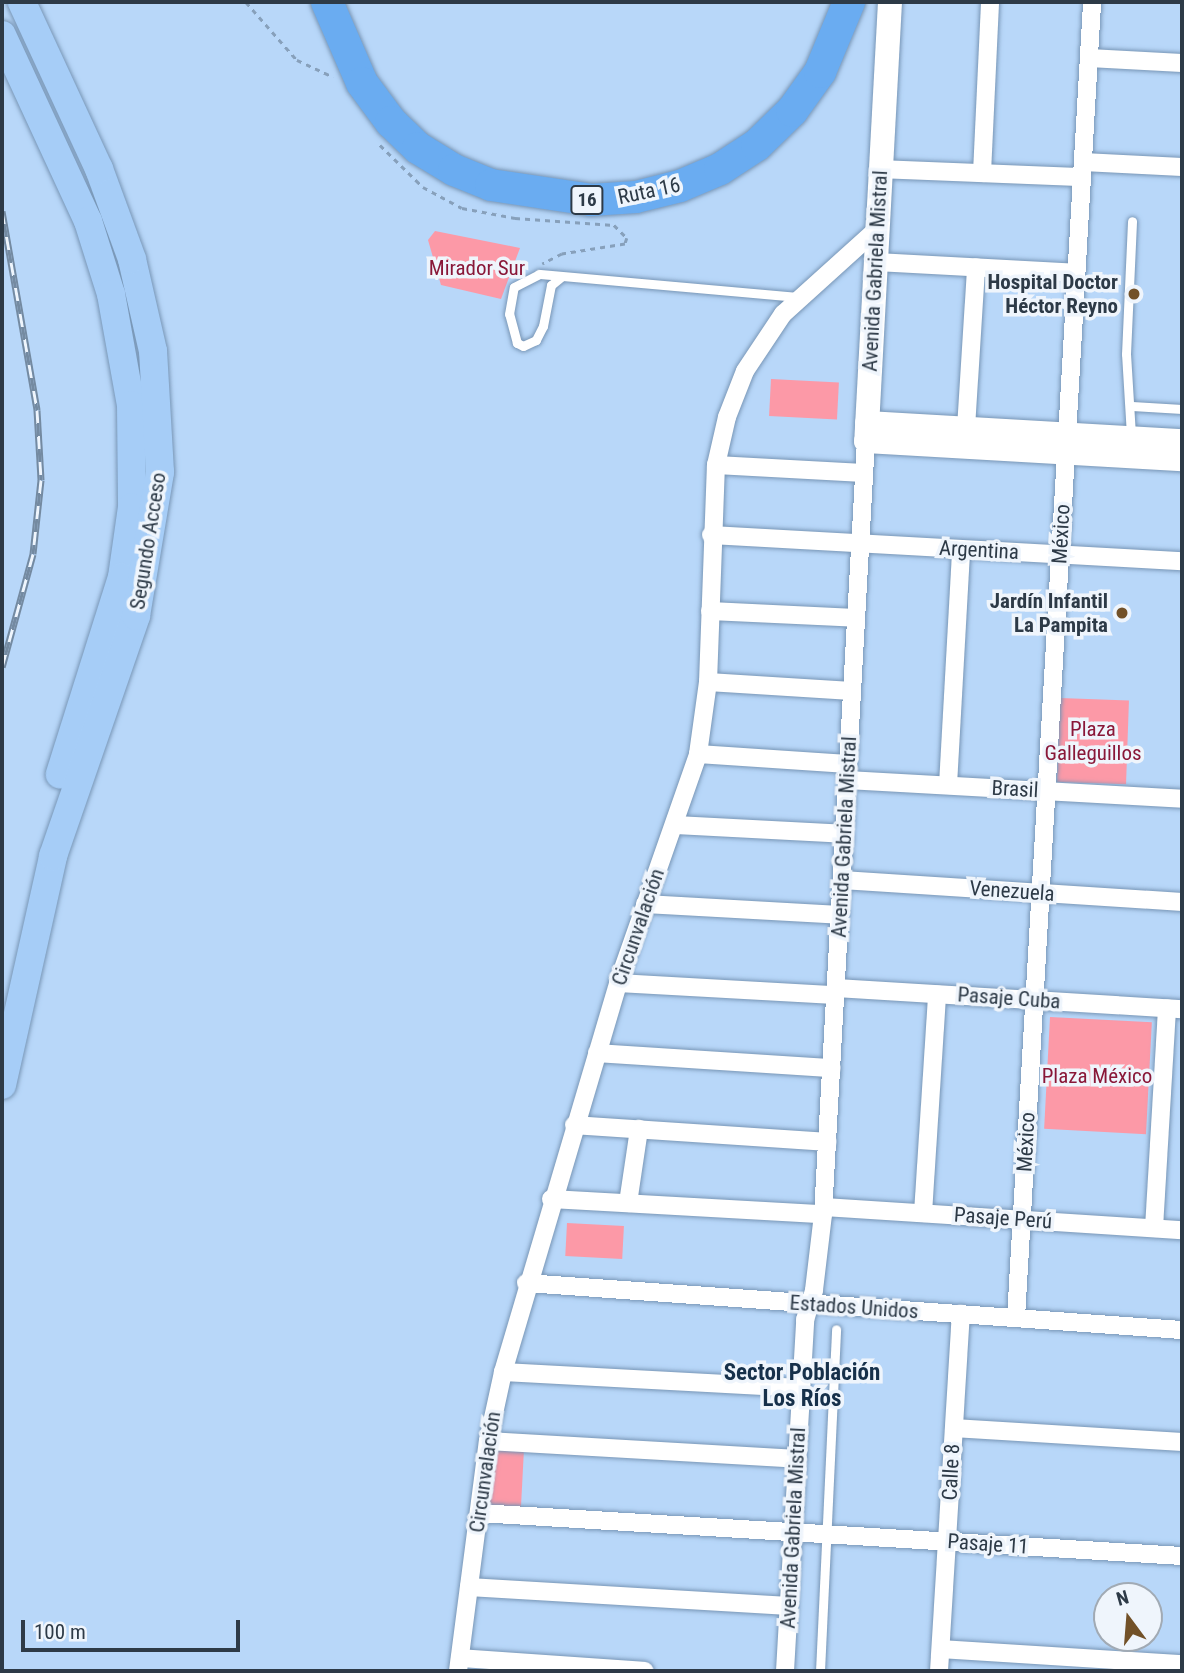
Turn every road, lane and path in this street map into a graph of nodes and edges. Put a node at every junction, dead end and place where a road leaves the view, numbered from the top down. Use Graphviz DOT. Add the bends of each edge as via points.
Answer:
graph roads {
  1 [pos="22,2"];
  2 [pos="327,2"];
  3 [pos="849,2"];
  4 [pos="890,2"];
  5 [pos="990,2"];
  6 [pos="1092,2"];
  7 [pos="2,35"];
  8 [pos="1089,58"];
  9 [pos="1182,63"];
  10 [pos="1182,167"];
  11 [pos="881,169"];
  12 [pos="1082,170"];
  13 [pos="982,173"];
  14 [pos="1132,221"];
  15 [pos="877,229"];
  16 [pos="876,262"];
  17 [pos="976,267"];
  18 [pos="1076,273"];
  19 [pos="561,277"];
  20 [pos="799,297"];
  21 [pos="1132,406"];
  22 [pos="1182,409"];
  23 [pos="966,428"];
  24 [pos="866,432"];
  25 [pos="1131,438"];
  26 [pos="1182,441"];
  27 [pos="1067,443"];
  28 [pos="1182,459"];
  29 [pos="716,465"];
  30 [pos="864,473"];
  31 [pos="711,535"];
  32 [pos="860,544"];
  33 [pos="961,549"];
  34 [pos="1060,555"];
  35 [pos="1182,561"];
  36 [pos="710,611"];
  37 [pos="856,618"];
  38 [pos="708,682"];
  39 [pos="852,691"];
  40 [pos="698,754"];
  41 [pos="848,772"];
  42 [pos="948,785"];
  43 [pos="1046,791"];
  44 [pos="1182,799"];
  45 [pos="675,825"];
  46 [pos="844,834"];
  47 [pos="842,880"];
  48 [pos="1041,893"];
  49 [pos="1182,902"];
  50 [pos="645,904"];
  51 [pos="840,915"];
  52 [pos="618,982"];
  53 [pos="836,992"];
  54 [pos="937,994"];
  55 [pos="2,995"];
  56 [pos="1034,1000"];
  57 [pos="1175,1009"];
  58 [pos="597,1053"];
  59 [pos="831,1068"];
  60 [pos="2,1086"];
  61 [pos="574,1125"];
  62 [pos="639,1129"];
  63 [pos="827,1142"];
  64 [pos="551,1199"];
  65 [pos="628,1203"];
  66 [pos="824,1211"];
  67 [pos="923,1213"];
  68 [pos="1021,1220"];
  69 [pos="1154,1228"];
  70 [pos="1182,1230"];
  71 [pos="526,1283"];
  72 [pos="812,1303"];
  73 [pos="961,1314"];
  74 [pos="1016,1318"];
  75 [pos="836,1329"];
  76 [pos="1182,1330"];
  77 [pos="503,1372"];
  78 [pos="801,1388"];
  79 [pos="954,1428"];
  80 [pos="488,1441"];
  81 [pos="1182,1442"];
  82 [pos="797,1459"];
  83 [pos="479,1513"];
  84 [pos="793,1531"];
  85 [pos="828,1534"];
  86 [pos="947,1541"];
  87 [pos="1182,1556"];
  88 [pos="469,1587"];
  89 [pos="788,1606"];
  90 [pos="941,1649"];
  91 [pos="1182,1664"];
  92 [pos="459,1665"];
  93 [pos="645,1671"];
  94 [pos="785,1671"];
  95 [pos="820,1671"];
  96 [pos="939,1671"];
  1 -- 60 [label="main road, Segundo Acceso" via="99,169 132,259 156,375 160,472 136,617 53,856"];
  2 -- 3 [label="highway, Ruta 16 / 16" via="362,83 418,148 491,185 591,200 636,197 680,186 720,169 757,145 792,111 820,72"];
  4 -- 11 [label="street, Avenida Gabriela Mistral"];
  5 -- 13 [label="street"];
  6 -- 8 [label="street, México"];
  7 -- 55 [label="main road, Segundo Acceso" via="74,187 100,256 127,372 134,472 128,542 114,611 33,862"];
  8 -- 9 [label="street"];
  8 -- 12 [label="street, México"];
  10 -- 12 [label="street"];
  11 -- 13 [label="street"];
  11 -- 15 [label="street, Avenida Gabriela Mistral"];
  12 -- 13 [label="street"];
  12 -- 18 [label="street, México"];
  14 -- 21 [label="lane" via="1126,354"];
  15 -- 16 [label="street, Avenida Gabriela Mistral"];
  15 -- 20 [label="street, Circunvalación"];
  16 -- 17 [label="street"];
  16 -- 24 [label="street, Avenida Gabriela Mistral"];
  17 -- 18 [label="street"];
  17 -- 23 [label="street"];
  18 -- 27 [label="street, México"];
  19 -- 19 [label="lane" via="539,274 514,287 509,314 517,344 536,340 544,326 551,285"];
  19 -- 20 [label="lane"];
  20 -- 29 [label="street, Circunvalación" via="745,371 727,417"];
  21 -- 22 [label="lane"];
  21 -- 25 [label="lane"];
  23 -- 24 [label="street"];
  23 -- 27 [label="street"];
  24 -- 27 [label="street"];
  24 -- 30 [label="street, Avenida Gabriela Mistral"];
  25 -- 26 [label="street"];
  25 -- 27 [label="street"];
  27 -- 28 [label="street"];
  27 -- 34 [label="street, México"];
  29 -- 30 [label="street"];
  29 -- 31 [label="street, Circunvalación"];
  30 -- 32 [label="street, Avenida Gabriela Mistral"];
  31 -- 32 [label="street, Argentina"];
  31 -- 36 [label="street, Circunvalación"];
  32 -- 33 [label="street, Argentina"];
  32 -- 37 [label="street, Avenida Gabriela Mistral"];
  33 -- 34 [label="street, Argentina"];
  33 -- 42 [label="street"];
  34 -- 35 [label="street, Argentina"];
  34 -- 43 [label="street, México"];
  36 -- 37 [label="street"];
  36 -- 38 [label="street, Circunvalación"];
  37 -- 39 [label="street, Avenida Gabriela Mistral"];
  38 -- 39 [label="street"];
  38 -- 40 [label="street, Circunvalación"];
  39 -- 41 [label="street, Avenida Gabriela Mistral"];
  40 -- 41 [label="street, Brasil"];
  40 -- 45 [label="street, Circunvalación"];
  41 -- 42 [label="street, Brasil"];
  41 -- 46 [label="street, Avenida Gabriela Mistral"];
  42 -- 43 [label="street, Brasil"];
  43 -- 44 [label="street, Brasil"];
  43 -- 48 [label="street, México"];
  45 -- 46 [label="street"];
  45 -- 50 [label="street, Circunvalación"];
  46 -- 47 [label="street, Avenida Gabriela Mistral"];
  47 -- 48 [label="street, Venezuela"];
  47 -- 51 [label="street, Avenida Gabriela Mistral"];
  48 -- 49 [label="street, Venezuela"];
  48 -- 56 [label="street, México"];
  50 -- 51 [label="street"];
  50 -- 52 [label="street, Circunvalación"];
  51 -- 53 [label="street, Avenida Gabriela Mistral"];
  52 -- 53 [label="street, Pasaje Cuba"];
  52 -- 58 [label="street, Circunvalación"];
  53 -- 54 [label="street, Pasaje Cuba"];
  53 -- 59 [label="street, Avenida Gabriela Mistral"];
  54 -- 56 [label="street, Pasaje Cuba"];
  54 -- 67 [label="street"];
  56 -- 57 [label="street, Pasaje Cuba"];
  56 -- 68 [label="street, México"];
  57 -- 69 [label="street"];
  58 -- 59 [label="street"];
  58 -- 61 [label="street, Circunvalación"];
  59 -- 63 [label="street, Avenida Gabriela Mistral"];
  61 -- 62 [label="street"];
  61 -- 64 [label="street, Circunvalación"];
  62 -- 63 [label="street"];
  62 -- 65 [label="street"];
  63 -- 66 [label="street, Avenida Gabriela Mistral"];
  64 -- 65 [label="street, Pasaje Perú"];
  64 -- 71 [label="street, Circunvalación"];
  65 -- 66 [label="street, Pasaje Perú"];
  66 -- 67 [label="street, Pasaje Perú"];
  66 -- 72 [label="street, Avenida Gabriela Mistral"];
  67 -- 68 [label="street, Pasaje Perú"];
  68 -- 69 [label="street, Pasaje Perú"];
  68 -- 74 [label="street, México"];
  69 -- 70 [label="street, Pasaje Perú"];
  71 -- 72 [label="street, Estados Unidos"];
  71 -- 77 [label="street, Circunvalación"];
  72 -- 73 [label="street, Estados Unidos"];
  72 -- 78 [label="street, Avenida Gabriela Mistral" via="805,1321"];
  73 -- 74 [label="street, Estados Unidos"];
  73 -- 79 [label="street, Calle 8"];
  74 -- 76 [label="street, Estados Unidos"];
  75 -- 85 [label="lane"];
  77 -- 78 [label="street"];
  77 -- 80 [label="street, Circunvalación"];
  78 -- 82 [label="street, Avenida Gabriela Mistral"];
  79 -- 81 [label="street"];
  79 -- 86 [label="street, Calle 8"];
  80 -- 82 [label="street"];
  80 -- 83 [label="street, Circunvalación"];
  82 -- 84 [label="street, Avenida Gabriela Mistral"];
  83 -- 84 [label="street, Pasaje 11"];
  83 -- 88 [label="street, Circunvalación"];
  84 -- 85 [label="street, Pasaje 11"];
  84 -- 89 [label="street, Avenida Gabriela Mistral"];
  85 -- 86 [label="street, Pasaje 11"];
  85 -- 95 [label="lane"];
  86 -- 87 [label="street, Pasaje 11"];
  86 -- 90 [label="street, Calle 8"];
  88 -- 89 [label="street"];
  88 -- 92 [label="street, Circunvalación"];
  89 -- 94 [label="street, Avenida Gabriela Mistral"];
  90 -- 91 [label="street"];
  90 -- 96 [label="street, Calle 8"];
  92 -- 93 [label="street"];
}
